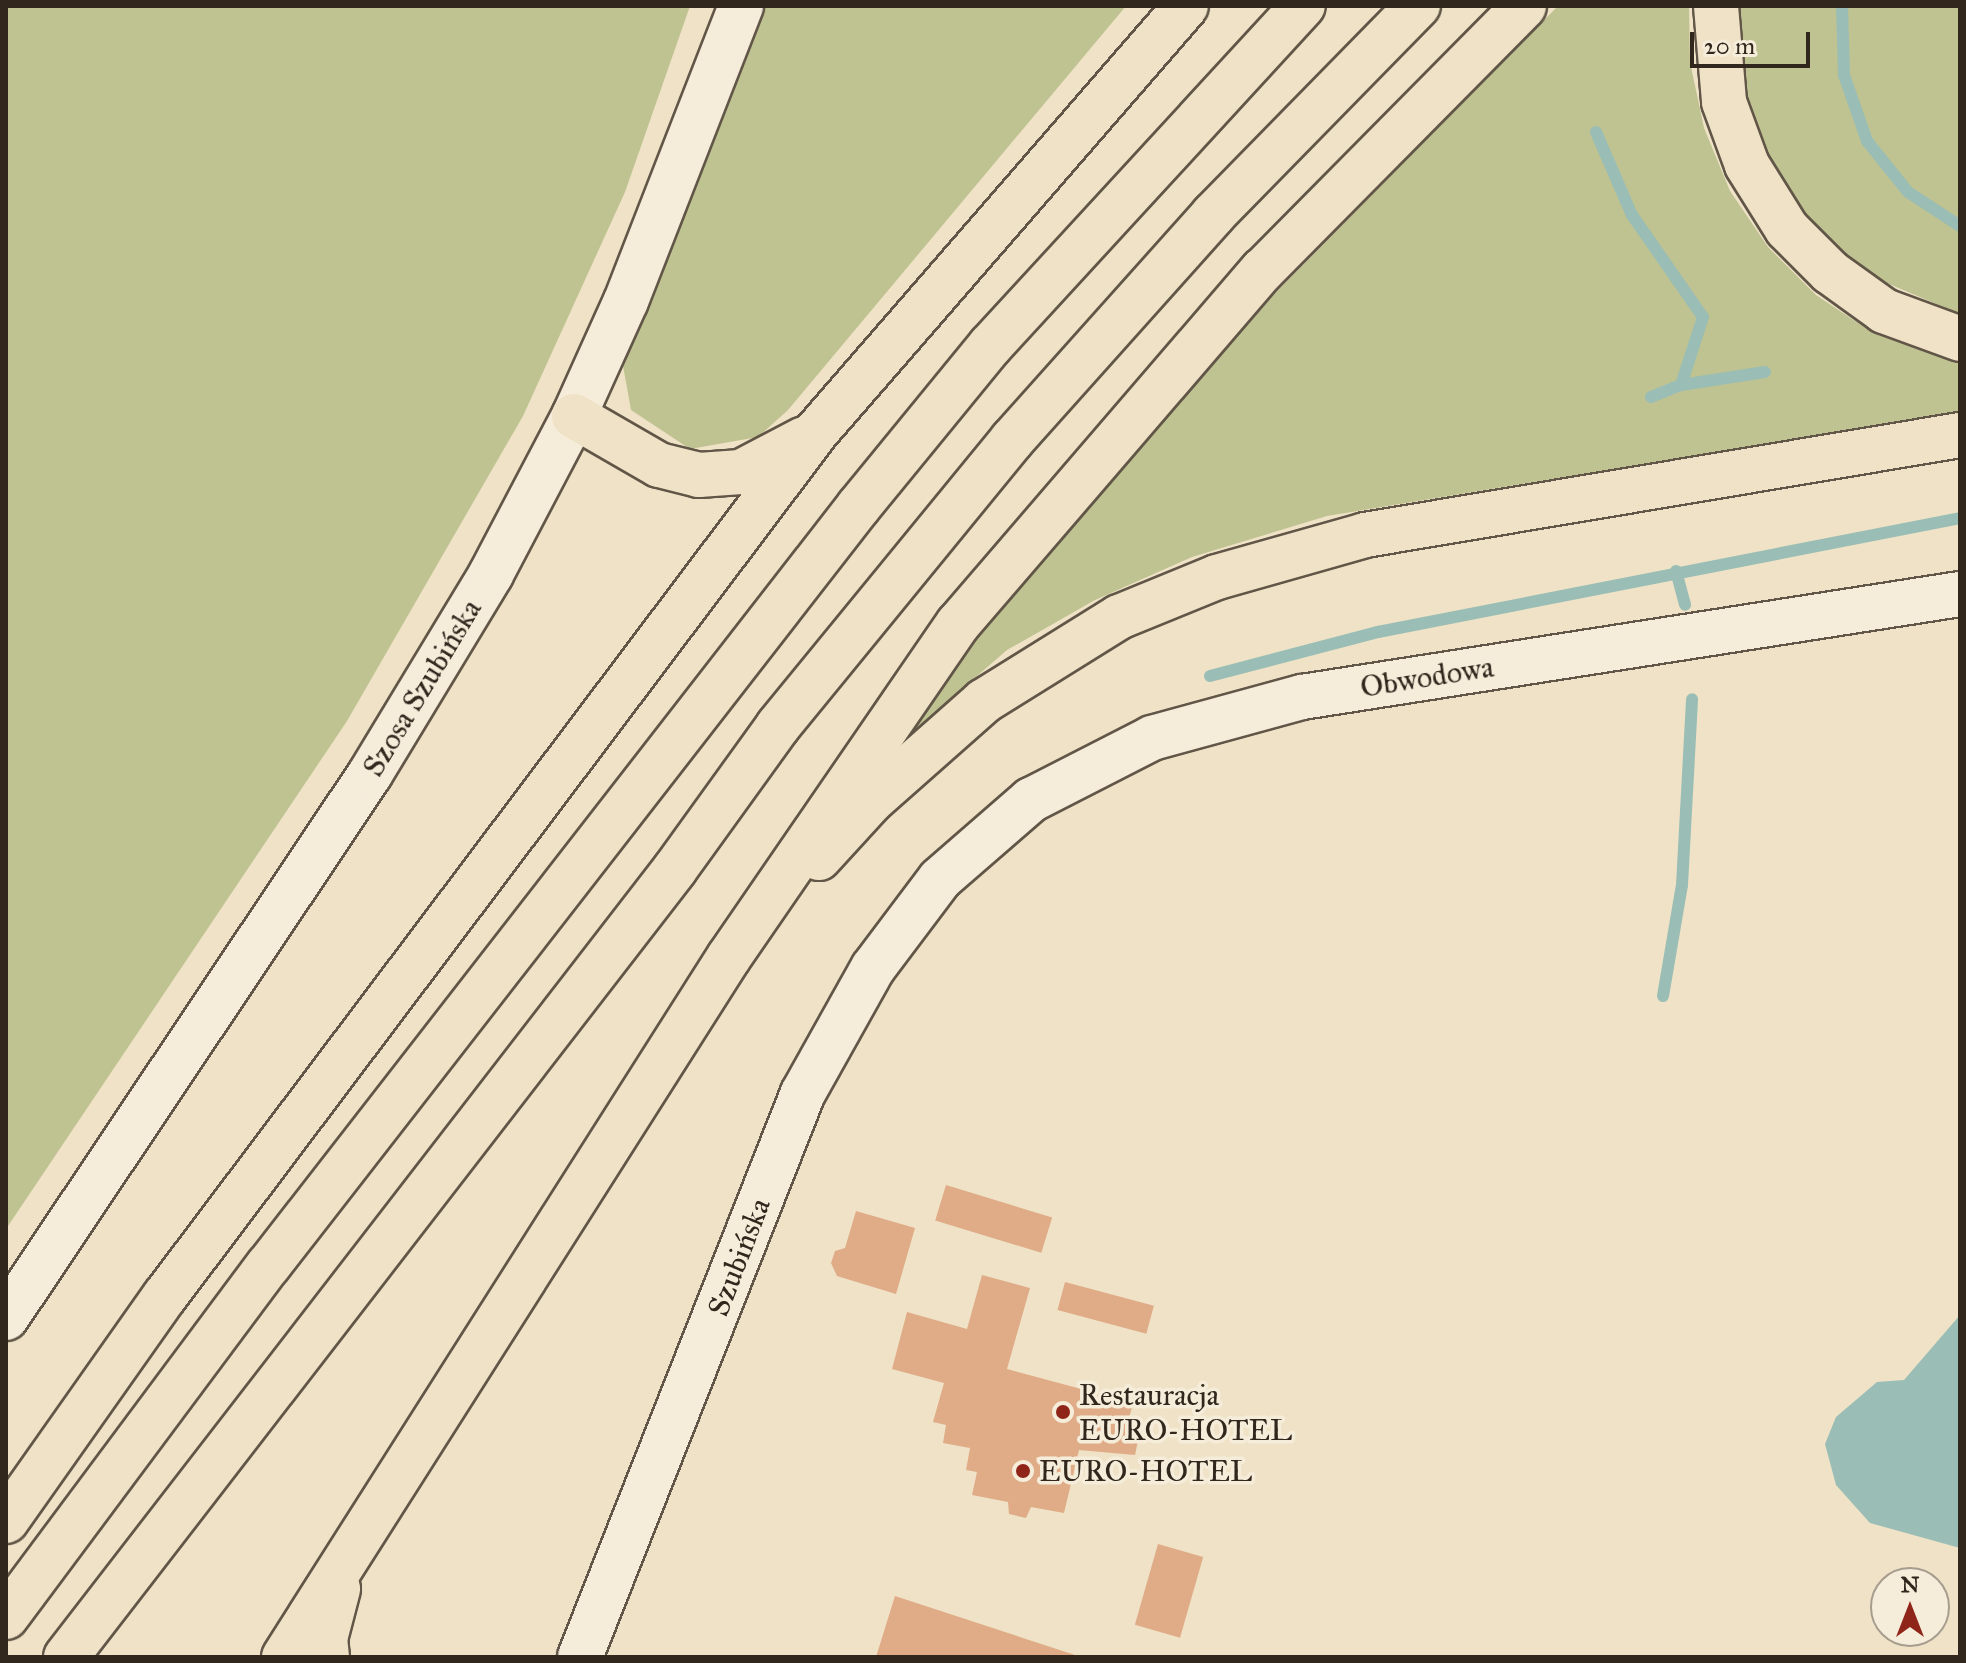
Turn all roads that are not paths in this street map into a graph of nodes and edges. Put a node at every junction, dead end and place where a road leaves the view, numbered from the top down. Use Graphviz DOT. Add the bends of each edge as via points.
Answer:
graph roads {
  1 [pos="741,6"];
  2 [pos="1165,6"];
  3 [pos="1186,6"];
  4 [pos="1303,6"];
  5 [pos="1418,6"];
  6 [pos="1524,6"];
  7 [pos="1716,6"];
  8 [pos="1146,46"];
  9 [pos="1960,339"];
  10 [pos="574,416"];
  11 [pos="816,432"];
  12 [pos="1960,435"];
  13 [pos="1960,594"];
  14 [pos="940,879"];
  15 [pos="729,957"];
  16 [pos="6,1318"];
  17 [pos="6,1521"];
  18 [pos="347,1558"];
  19 [pos="6,1617"];
  20 [pos="66,1657"];
  21 [pos="284,1657"];
  22 [pos="327,1657"];
  23 [pos="580,1657"];
  1 -- 10 [label="street, Szosa Szubińska"];
  2 -- 8 [label="main road"];
  3 -- 8 [label="main road"];
  4 -- 19 [label="main road" via="990,346 859,506 268,1266"];
  5 -- 20 [label="main road" via="1213,215 1012,440 778,726 675,869"];
  6 -- 15 [label="main road" via="1263,270 958,624"];
  7 -- 9 [label="main road" via="1724,102 1747,165 1787,229 1830,272 1884,311"];
  8 -- 11 [label="main road"];
  10 -- 11 [label="main road" via="659,465 699,475 741,472"];
  10 -- 16 [label="street, Szosa Szubińska" via="491,574 370,774"];
  11 -- 17 [label="main road" via="165,1296"];
  12 -- 15 [label="main road" via="1365,535 1217,577 1119,617 984,701 871,801"];
  13 -- 14 [label="street, Obwodowa" via="1302,697 1152,738 1031,800"];
  14 -- 23 [label="street, Szubińska" via="873,968 803,1093"];
  15 -- 18 [label="main road"];
  18 -- 21 [label="main road"];
  18 -- 22 [label="main road" via="325,1639"];
}
